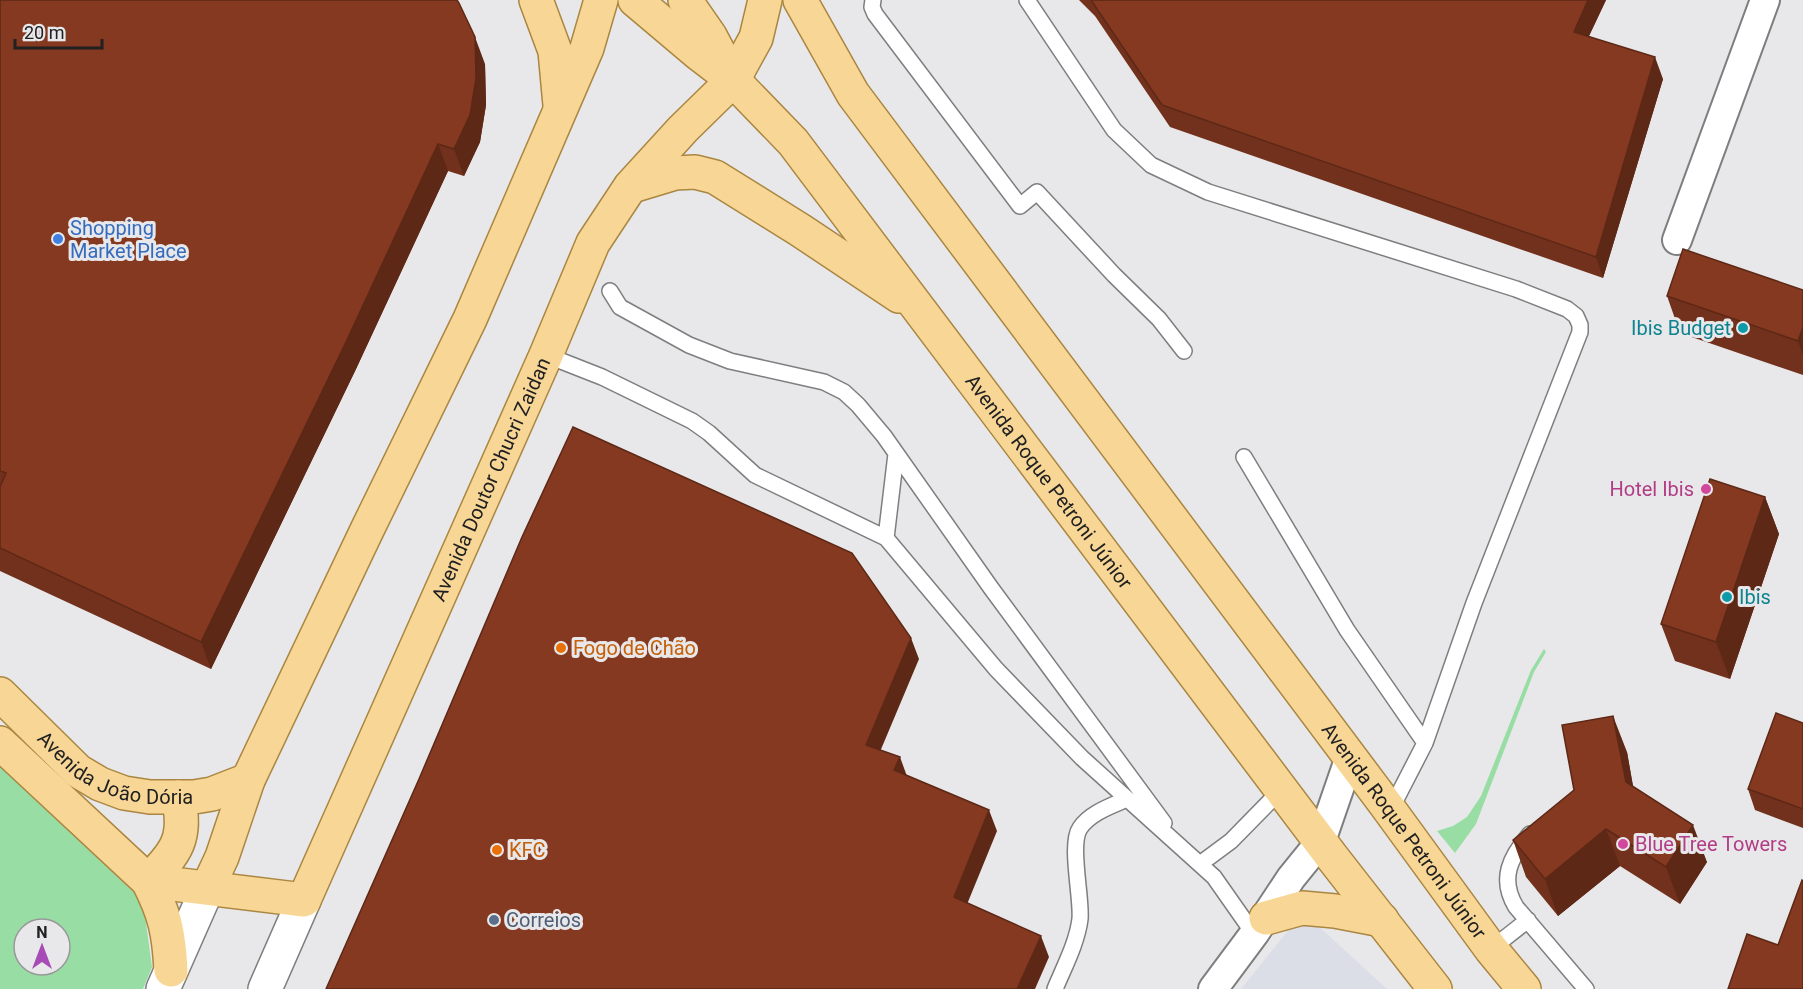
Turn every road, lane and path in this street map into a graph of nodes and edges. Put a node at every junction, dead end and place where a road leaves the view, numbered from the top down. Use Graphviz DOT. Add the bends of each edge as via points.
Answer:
graph roads {
  1 [pos="536,0"];
  2 [pos="602,0"];
  3 [pos="635,0"];
  4 [pos="685,0"];
  5 [pos="765,0"];
  6 [pos="800,0"];
  7 [pos="873,0"];
  8 [pos="1027,0"];
  9 [pos="1765,0"];
  10 [pos="734,80"];
  11 [pos="561,111"];
  12 [pos="630,187"];
  13 [pos="1677,240"];
  14 [pos="610,291"];
  15 [pos="917,308"];
  16 [pos="1184,351"];
  17 [pos="546,355"];
  18 [pos="896,454"];
  19 [pos="1244,457"];
  20 [pos="886,538"];
  21 [pos="0,694"];
  22 [pos="0,743"];
  23 [pos="1425,743"];
  24 [pos="1350,757"];
  25 [pos="248,780"];
  26 [pos="1282,789"];
  27 [pos="178,797"];
  28 [pos="1127,799"];
  29 [pos="1390,811"];
  30 [pos="1530,834"];
  31 [pos="1321,842"];
  32 [pos="1183,850"];
  33 [pos="1200,864"];
  34 [pos="148,881"];
  35 [pos="208,887"];
  36 [pos="304,900"];
  37 [pos="1382,920"];
  38 [pos="1527,920"];
  39 [pos="1260,926"];
  40 [pos="1491,949"];
  41 [pos="167,979"];
  42 [pos="265,989"];
  43 [pos="1055,989"];
  44 [pos="1213,989"];
  45 [pos="1435,989"];
  46 [pos="1524,989"];
  47 [pos="1586,989"];
  1 -- 11 [label="main road" via="555,51"];
  2 -- 11 [label="main road"];
  3 -- 10 [label="main road, Avenida Roque Petroni Júnior"];
  4 -- 10 [label="main road"];
  5 -- 10 [label="main road, Avenida Doutor Chucri Zaidan" via="756,38"];
  6 -- 24 [label="main road, Avenida Roque Petroni Júnior" via="853,94"];
  7 -- 16 [label="lane" via="875,14 1020,206 1037,192"];
  8 -- 23 [label="lane" via="1114,130 1151,165 1208,192 1516,289 1576,316 1580,332 1474,603"];
  9 -- 13 [label="street"];
  10 -- 12 [label="main road, Avenida Doutor Chucri Zaidan"];
  10 -- 15 [label="main road, Avenida Roque Petroni Júnior" via="793,142"];
  11 -- 25 [label="main road" via="465,329"];
  12 -- 15 [label="main road" via="675,173 715,177"];
  12 -- 17 [label="main road, Avenida Doutor Chucri Zaidan" via="593,243"];
  14 -- 18 [label="lane" via="620,306 689,345 730,361 824,382 844,392"];
  15 -- 26 [label="main road, Avenida Roque Petroni Júnior"];
  17 -- 20 [label="lane" via="602,377 692,421 755,476"];
  17 -- 36 [label="main road, Avenida Doutor Chucri Zaidan"];
  18 -- 20 [label="lane"];
  18 -- 32 [label="lane"];
  19 -- 23 [label="lane" via="1347,630"];
  20 -- 28 [label="lane" via="996,669"];
  21 -- 27 [label="main road, Avenida João Dória" via="78,771 100,784 124,793"];
  22 -- 34 [label="main road, Avenida João Dória"];
  23 -- 29 [label="lane"];
  24 -- 29 [label="main road, Avenida Roque Petroni Júnior"];
  24 -- 31 [label="street"];
  25 -- 27 [label="main road, Avenida João Dória" via="212,794"];
  25 -- 35 [label="main road"];
  26 -- 31 [label="main road, Avenida Roque Petroni Júnior"];
  26 -- 33 [label="lane" via="1231,841"];
  27 -- 34 [label="main road" via="183,827 179,841 169,860"];
  28 -- 32 [label="lane"];
  28 -- 43 [label="lane" via="1095,814 1079,828 1076,842 1080,919"];
  29 -- 40 [label="main road, Avenida Roque Petroni Júnior"];
  30 -- 38 [label="lane" via="1512,855 1509,873 1509,895"];
  31 -- 37 [label="main road, Avenida Roque Petroni Júnior"];
  31 -- 39 [label="street" via="1291,878"];
  32 -- 33 [label="lane"];
  33 -- 39 [label="lane"];
  34 -- 35 [label="main road"];
  34 -- 41 [label="main road" via="166,923"];
  35 -- 36 [label="main road"];
  35 -- 41 [label="main road"];
  36 -- 42 [label="main road, Avenida Doutor Chucri Zaidan"];
  37 -- 39 [label="main road" via="1302,908"];
  37 -- 45 [label="main road, Avenida Roque Petroni Júnior"];
  38 -- 40 [label="lane"];
  38 -- 47 [label="lane"];
  39 -- 44 [label="street"];
  40 -- 46 [label="main road, Avenida Roque Petroni Júnior"];
}
